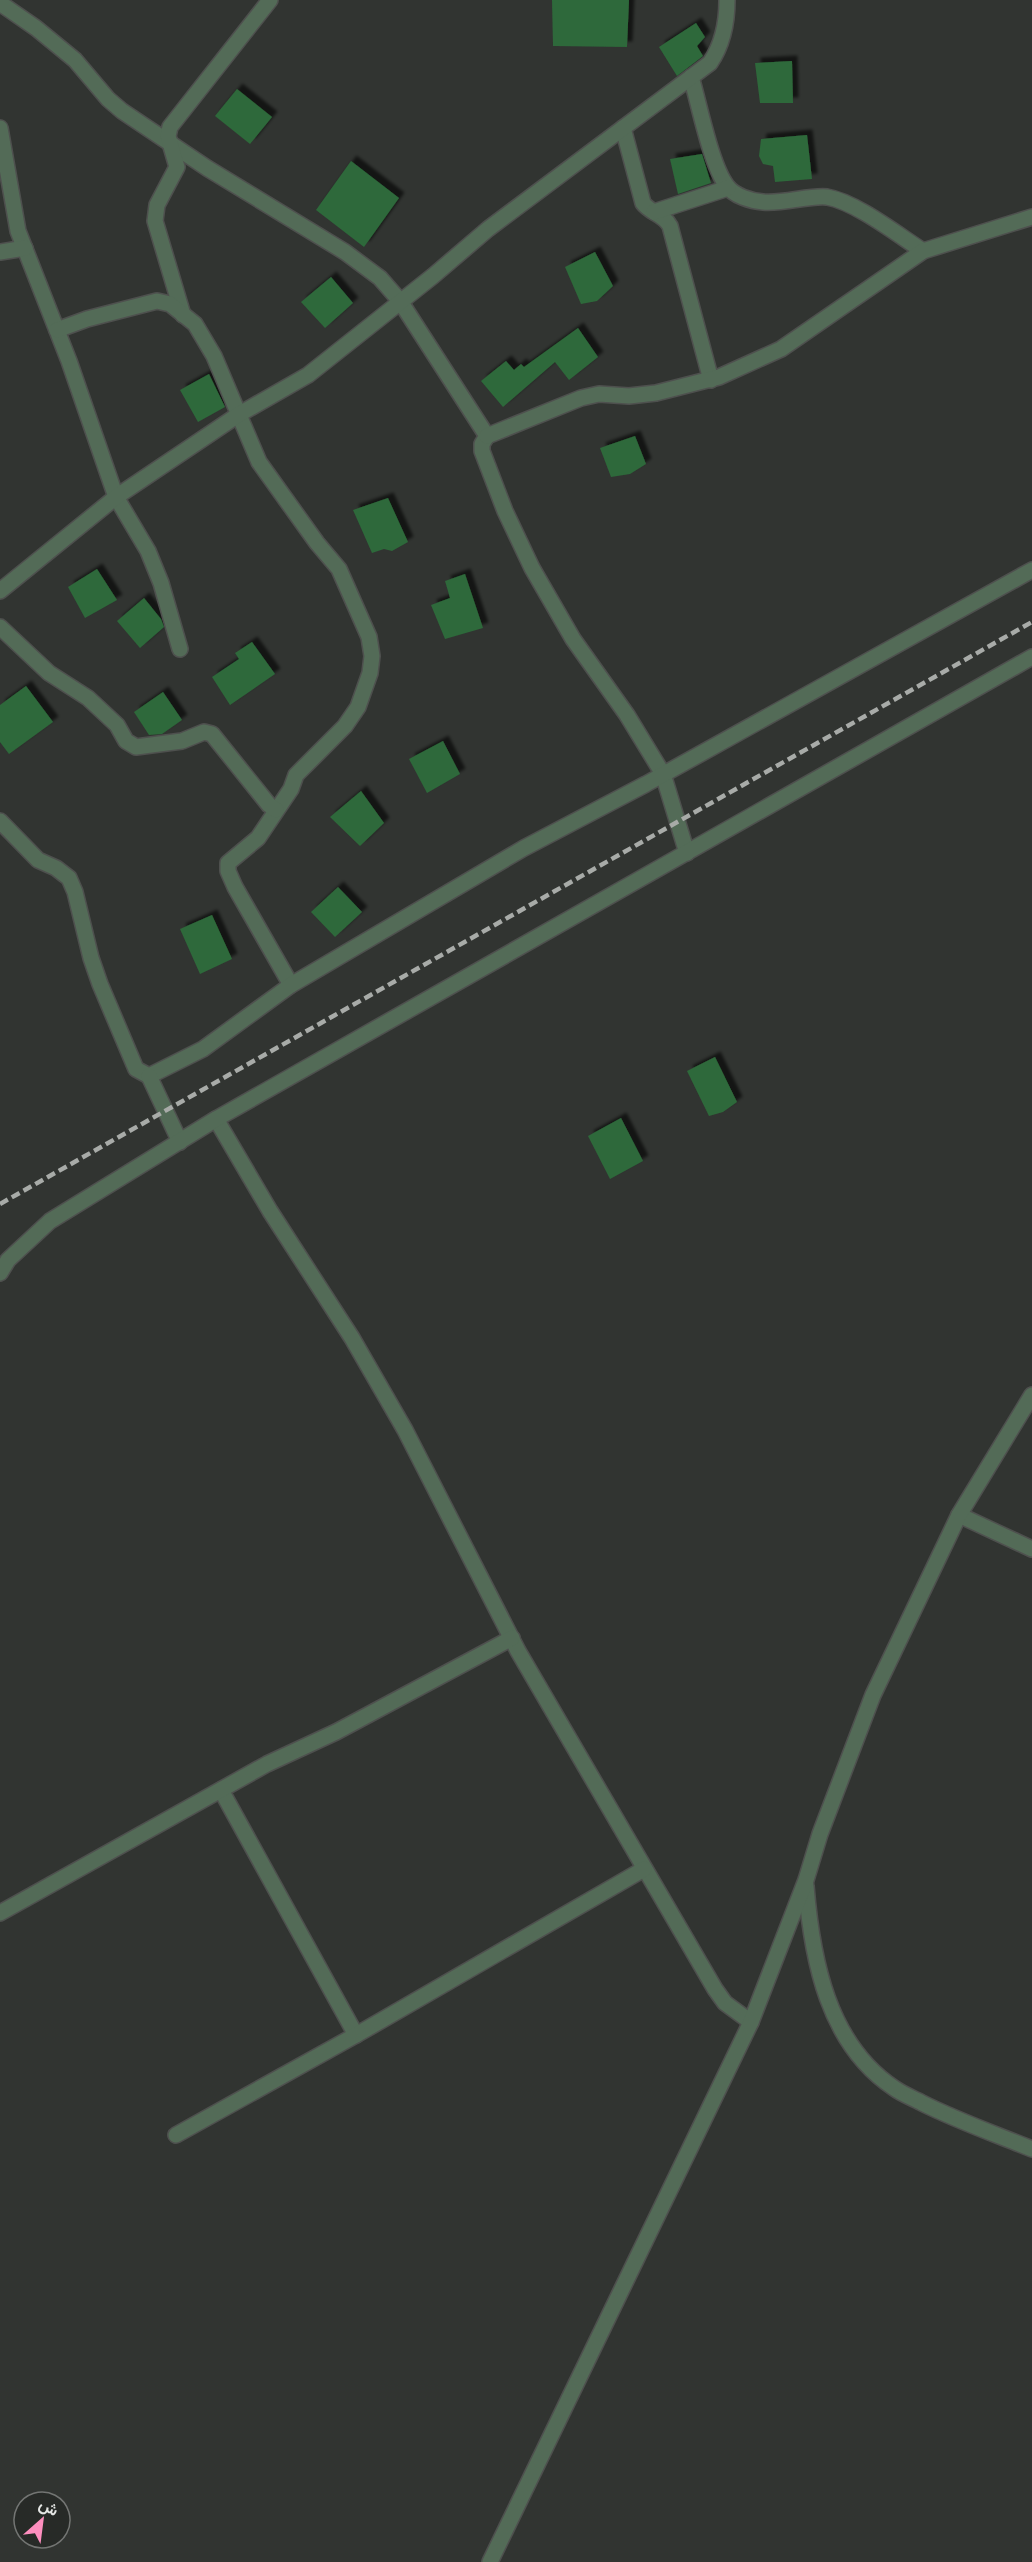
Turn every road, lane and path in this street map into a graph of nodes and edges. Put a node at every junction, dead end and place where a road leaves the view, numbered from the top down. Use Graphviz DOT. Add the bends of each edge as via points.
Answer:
graph roads {
  1 [pos="270,0"];
  2 [pos="727,0"];
  3 [pos="8,4"];
  4 [pos="691,76"];
  5 [pos="0,128"];
  6 [pos="623,129"];
  7 [pos="170,142"];
  8 [pos="728,188"];
  9 [pos="654,212"];
  10 [pos="1032,217"];
  11 [pos="25,248"];
  12 [pos="923,251"];
  13 [pos="0,252"];
  14 [pos="400,301"];
  15 [pos="183,315"];
  16 [pos="57,330"];
  17 [pos="711,380"];
  18 [pos="238,415"];
  19 [pos="487,436"];
  20 [pos="116,497"];
  21 [pos="1032,570"];
  22 [pos="0,591"];
  23 [pos="0,627"];
  24 [pos="180,649"];
  25 [pos="1032,657"];
  26 [pos="663,774"];
  27 [pos="276,810"];
  28 [pos="0,821"];
  29 [pos="687,853"];
  30 [pos="291,985"];
  31 [pos="149,1076"];
  32 [pos="216,1119"];
  33 [pos="180,1142"];
  34 [pos="0,1273"];
  35 [pos="1032,1395"];
  36 [pos="959,1515"];
  37 [pos="1032,1549"];
  38 [pos="512,1638"];
  39 [pos="220,1790"];
  40 [pos="644,1869"];
  41 [pos="806,1880"];
  42 [pos="0,1913"];
  43 [pos="751,2022"];
  44 [pos="356,2035"];
  45 [pos="176,2135"];
  46 [pos="1032,2149"];
  47 [pos="490,2562"];
  1 -- 7 [label="street" via="170,127"];
  2 -- 4 [label="street" via="720,48 710,63"];
  3 -- 7 [label="street" via="75,60 122,111"];
  4 -- 6 [label="street"];
  4 -- 8 [label="street" via="719,173"];
  5 -- 11 [label="street" via="18,231"];
  6 -- 9 [label="street" via="643,203"];
  6 -- 14 [label="street" via="488,229"];
  7 -- 14 [label="street" via="345,252 380,278"];
  7 -- 15 [label="street" via="177,167 157,205 155,221"];
  8 -- 9 [label="street"];
  8 -- 12 [label="street" via="742,197 763,202 825,197 845,202"];
  9 -- 17 [label="street" via="670,226"];
  10 -- 12 [label="street"];
  11 -- 13 [label="street"];
  11 -- 16 [label="street"];
  12 -- 17 [label="street" via="781,349"];
  14 -- 18 [label="street" via="308,375"];
  14 -- 19 [label="street"];
  15 -- 16 [label="street" via="170,304 157,301"];
  15 -- 18 [label="street" via="195,324 214,356"];
  16 -- 20 [label="street"];
  17 -- 19 [label="street" via="656,393 581,398"];
  18 -- 20 [label="street"];
  18 -- 27 [label="street" via="259,462 339,569 369,638 372,656 358,707 345,726 296,775"];
  19 -- 26 [label="street" via="482,451 532,568 573,639"];
  20 -- 22 [label="street"];
  20 -- 24 [label="street" via="153,562"];
  21 -- 26 [label="street"];
  23 -- 27 [label="street" via="49,673 88,698 117,725 131,746 182,741 204,732 212,734"];
  25 -- 29 [label="street"];
  26 -- 29 [label="street"];
  26 -- 30 [label="street" via="524,848"];
  27 -- 30 [label="street" via="258,838 233,856 228,871"];
  28 -- 31 [label="street" via="38,860 69,878 100,984 136,1069"];
  29 -- 32 [label="street"];
  30 -- 31 [label="street" via="203,1049"];
  31 -- 33 [label="street"];
  32 -- 33 [label="street"];
  32 -- 38 [label="street" via="405,1430"];
  33 -- 34 [label="street" via="50,1221 8,1260"];
  35 -- 36 [label="street"];
  36 -- 37 [label="street"];
  36 -- 41 [label="street" via="873,1695"];
  38 -- 39 [label="street"];
  38 -- 40 [label="street"];
  39 -- 42 [label="street"];
  39 -- 44 [label="street"];
  40 -- 43 [label="street" via="715,1989 725,2003"];
  40 -- 44 [label="street"];
  41 -- 43 [label="street"];
  41 -- 46 [label="street" via="810,1933 822,1980 833,2015 861,2061 894,2089 948,2116"];
  43 -- 47 [label="street"];
  44 -- 45 [label="street"];
}
